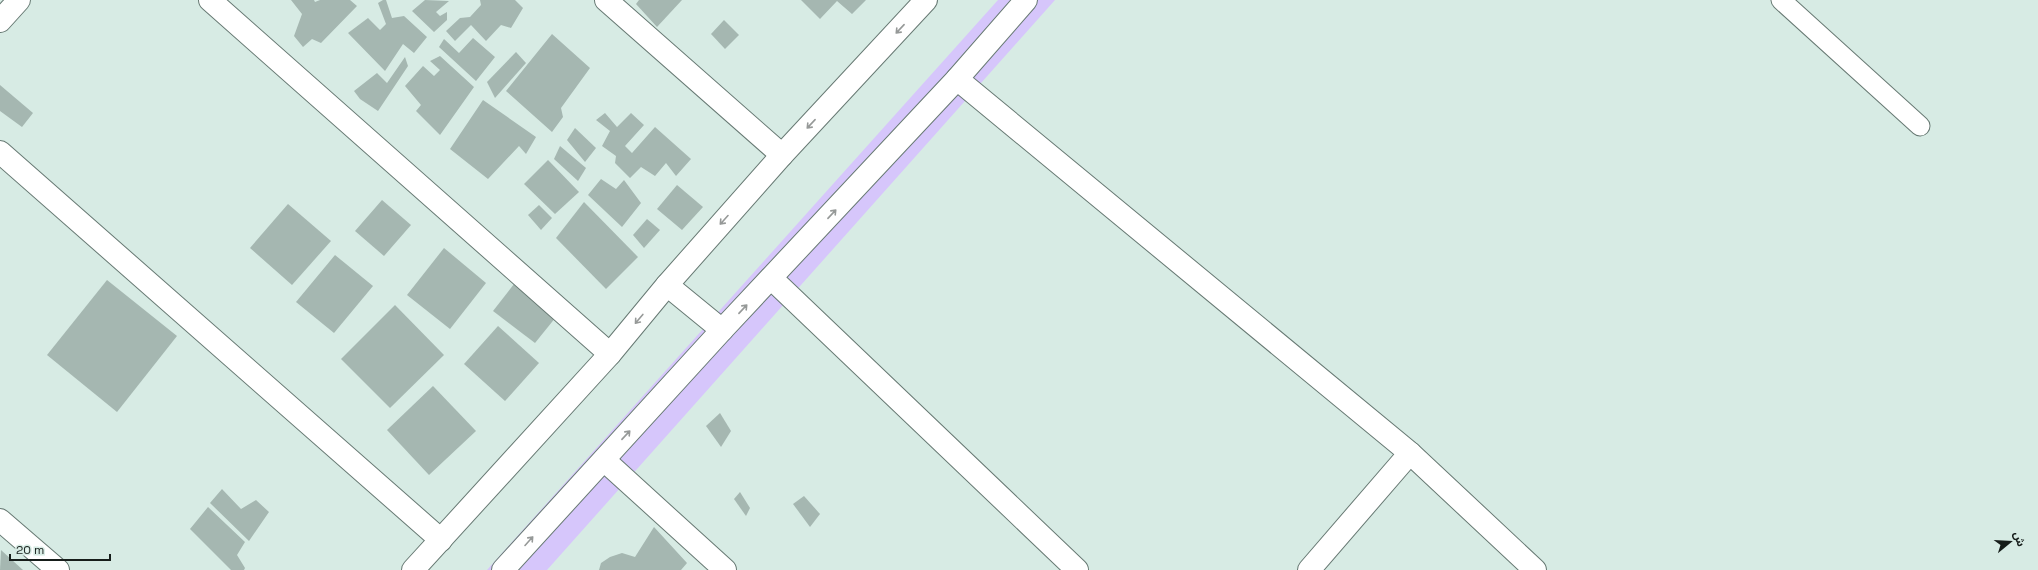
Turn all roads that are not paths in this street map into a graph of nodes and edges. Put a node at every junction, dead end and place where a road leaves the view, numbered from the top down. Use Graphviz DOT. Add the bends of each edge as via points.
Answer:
graph roads {
  1 [pos="19,0"];
  2 [pos="210,0"];
  3 [pos="606,0"];
  4 [pos="926,0"];
  5 [pos="1026,0"];
  6 [pos="1781,0"];
  7 [pos="0,21"];
  8 [pos="957,79"];
  9 [pos="1920,126"];
  10 [pos="0,152"];
  11 [pos="782,155"];
  12 [pos="771,278"];
  13 [pos="667,285"];
  14 [pos="722,330"];
  15 [pos="610,354"];
  16 [pos="1410,452"];
  17 [pos="604,460"];
  18 [pos="0,520"];
  19 [pos="441,540"];
  20 [pos="55,569"];
  21 [pos="413,570"];
  22 [pos="503,570"];
  23 [pos="725,570"];
  24 [pos="1077,570"];
  25 [pos="1309,570"];
  26 [pos="1535,570"];
  1 -- 7 [label="street"];
  2 -- 15 [label="street"];
  3 -- 11 [label="street"];
  4 -- 11 [label="street, one-way"];
  5 -- 8 [label="street"];
  6 -- 9 [label="lane"];
  12 -- 8 [label="street, one-way"];
  8 -- 16 [label="street"];
  10 -- 19 [label="street"];
  11 -- 13 [label="street, one-way"];
  14 -- 12 [label="street, one-way"];
  12 -- 24 [label="street"];
  13 -- 14 [label="street"];
  13 -- 15 [label="street, one-way"];
  17 -- 14 [label="street, one-way"];
  15 -- 19 [label="street"];
  16 -- 25 [label="street"];
  16 -- 26 [label="street"];
  22 -- 17 [label="street, one-way"];
  17 -- 23 [label="street"];
  18 -- 20 [label="street"];
  19 -- 21 [label="street"];
}
